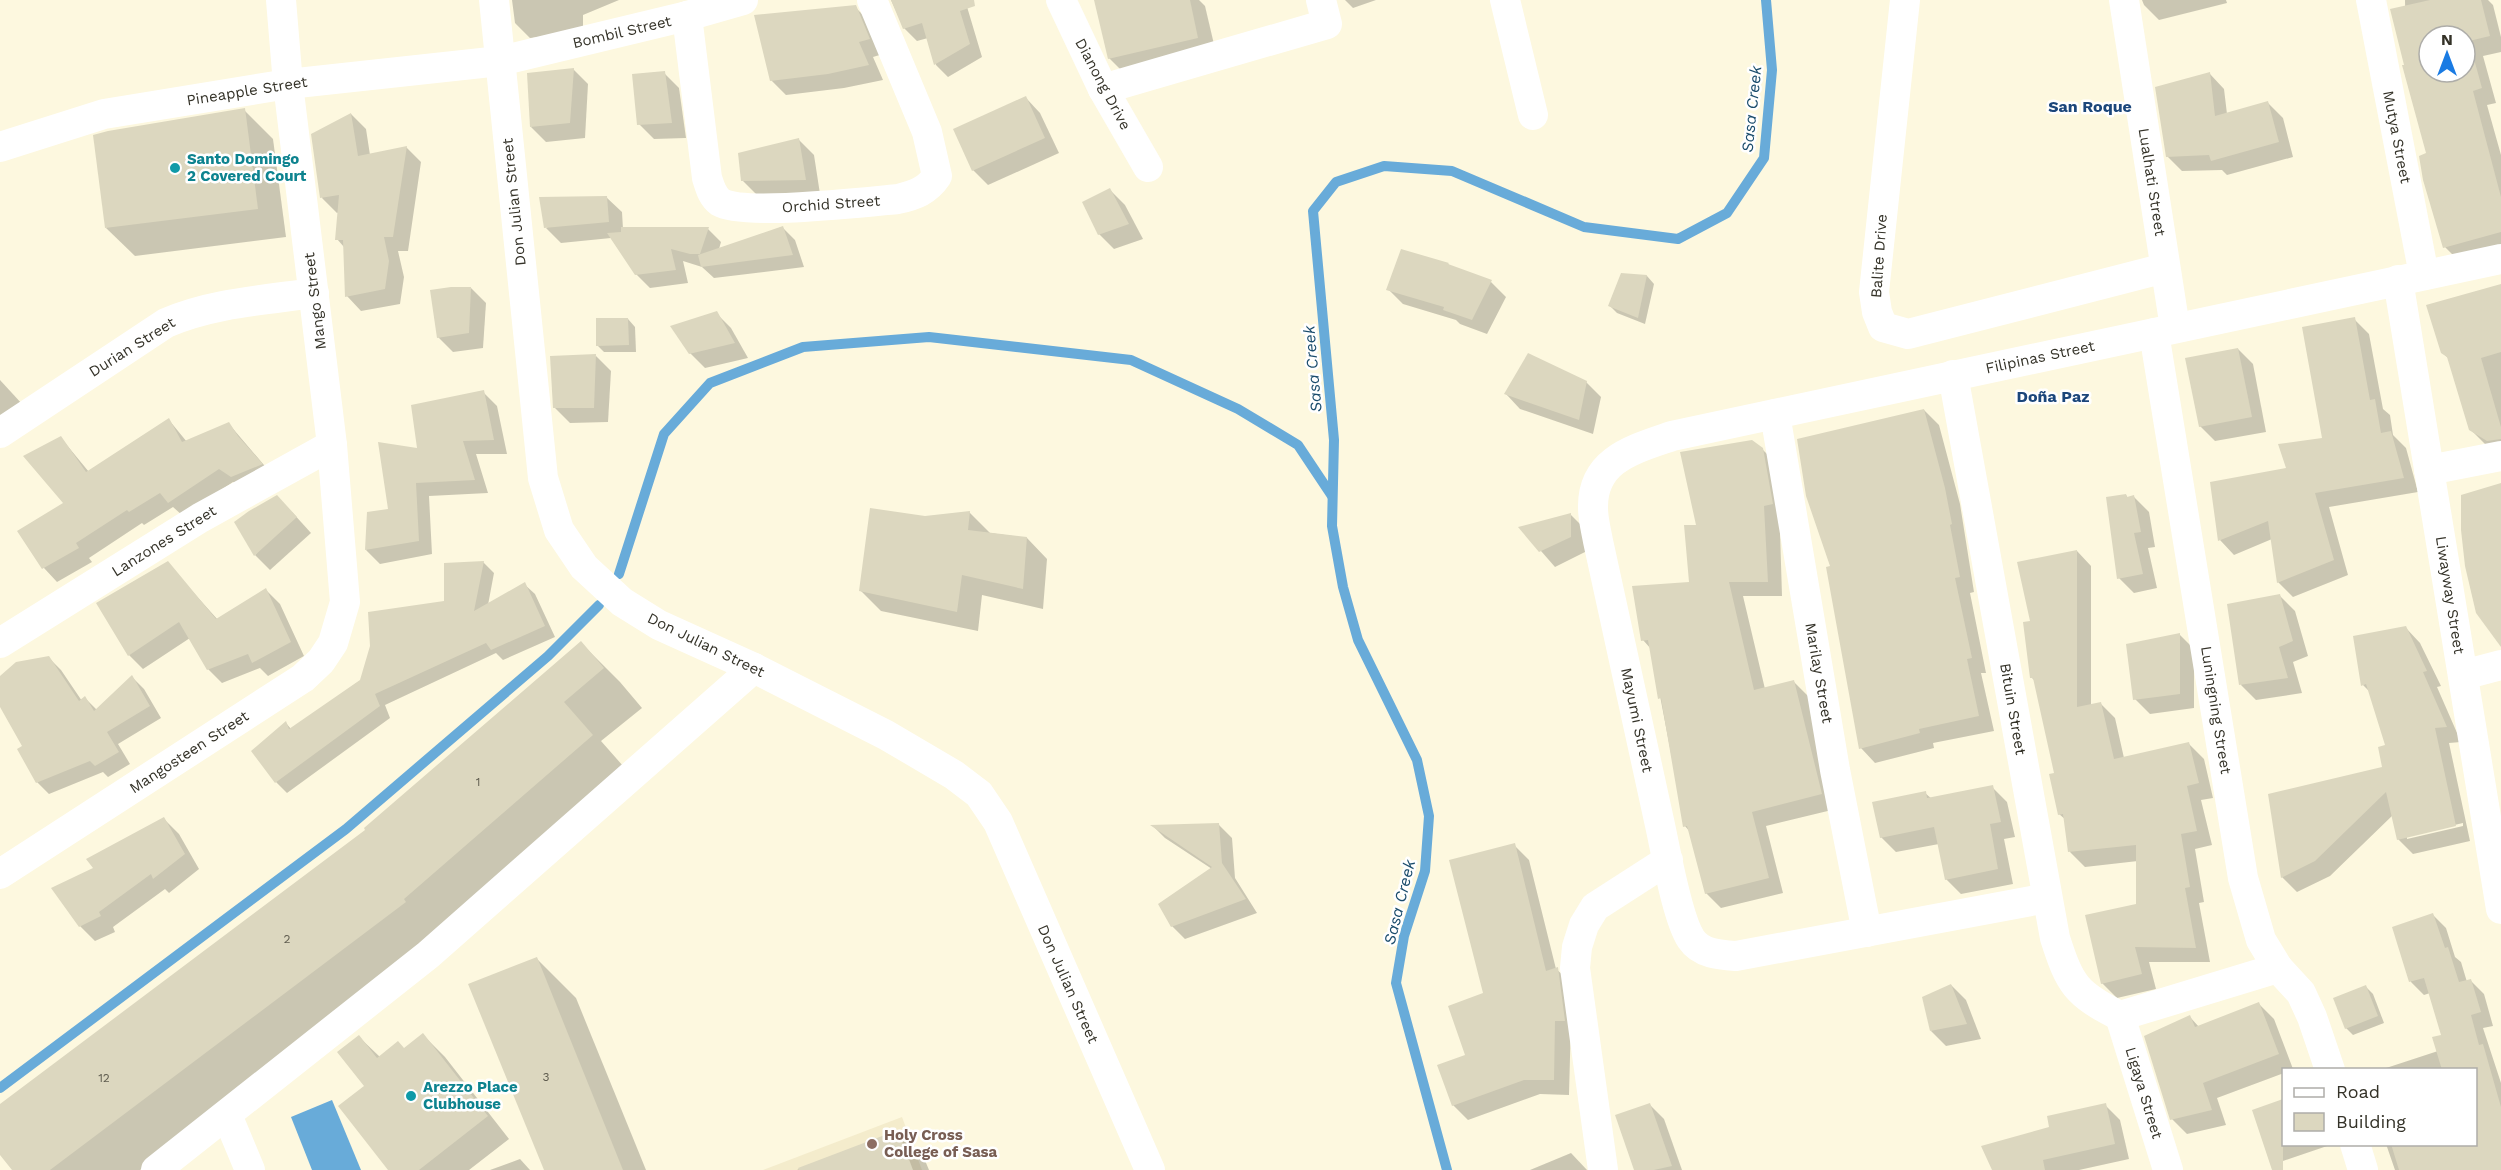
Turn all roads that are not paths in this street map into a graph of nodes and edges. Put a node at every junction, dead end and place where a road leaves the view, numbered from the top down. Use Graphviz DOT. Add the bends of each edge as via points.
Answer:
graph roads {
  1 [pos="281,0"];
  2 [pos="494,0"];
  3 [pos="743,0"];
  4 [pos="872,0"];
  5 [pos="1061,0"];
  6 [pos="1321,0"];
  7 [pos="1505,0"];
  8 [pos="1905,0"];
  9 [pos="2124,0"];
  10 [pos="2370,0"];
  11 [pos="687,16"];
  12 [pos="500,60"];
  13 [pos="288,84"];
  14 [pos="1103,89"];
  15 [pos="1533,115"];
  16 [pos="0,147"];
  17 [pos="1148,168"];
  18 [pos="2501,259"];
  19 [pos="2166,268"];
  20 [pos="2411,277"];
  21 [pos="314,293"];
  22 [pos="2164,330"];
  23 [pos="1953,375"];
  24 [pos="1775,414"];
  25 [pos="0,433"];
  26 [pos="332,445"];
  27 [pos="2501,456"];
  28 [pos="2429,470"];
  29 [pos="1596,485"];
  30 [pos="345,602"];
  31 [pos="0,643"];
  32 [pos="2501,666"];
  33 [pos="754,668"];
  34 [pos="2463,675"];
  35 [pos="1668,860"];
  36 [pos="0,872"];
  37 [pos="2047,898"];
  38 [pos="2501,909"];
  39 [pos="1867,932"];
  40 [pos="2278,968"];
  41 [pos="2120,1016"];
  42 [pos="2329,1068"];
  43 [pos="227,1115"];
  44 [pos="2356,1146"];
  45 [pos="156,1170"];
  46 [pos="250,1170"];
  47 [pos="1150,1170"];
  48 [pos="1603,1170"];
  49 [pos="2168,1170"];
  50 [pos="2363,1170"];
  1 -- 13 [label="street, Mango Street"];
  2 -- 12 [label="street, Don Julian Street"];
  3 -- 11 [label="street, Bombil Street"];
  4 -- 11 [label="street, Orchid Street" via="927,132 937,176 919,194 898,199 761,209 719,201 707,178"];
  5 -- 14 [label="street, Dianong Drive"];
  6 -- 14 [label="street" via="1328,24"];
  7 -- 15 [label="street"];
  8 -- 19 [label="street, Balite Drive" via="1874,292 1883,327 1908,334"];
  9 -- 19 [label="street, Lualhati Street"];
  10 -- 20 [label="street, Mutya Street"];
  11 -- 12 [label="street, Bombil Street"];
  12 -- 13 [label="street, Pineapple Street"];
  12 -- 33 [label="street, Don Julian Street" via="543,478 559,530 584,567 622,602 659,625"];
  13 -- 16 [label="street, Pineapple Street" via="104,114"];
  13 -- 21 [label="street, Mango Street"];
  14 -- 17 [label="street, Dianong Drive"];
  18 -- 20 [label="street, Filipinas Street"];
  19 -- 22 [label="street, Lualhati Street"];
  20 -- 22 [label="street, Filipinas Street"];
  20 -- 28 [label="street, Liwayway Street"];
  21 -- 25 [label="street, Durian Street" via="188,313 166,323"];
  21 -- 26 [label="street, Mango Street"];
  22 -- 23 [label="street, Filipinas Street"];
  22 -- 40 [label="street, Luningning Street" via="2243,878 2262,940"];
  23 -- 24 [label="street, Filipinas Street"];
  23 -- 37 [label="street, Bituin Street"];
  24 -- 29 [label="street, Filipinas Street" via="1672,436 1624,453 1606,468"];
  24 -- 39 [label="street, Marilay Street" via="1835,770"];
  26 -- 30 [label="street, Mango Street"];
  26 -- 31 [label="street, Lanzones Street" via="200,518"];
  27 -- 28 [label="street"];
  28 -- 34 [label="street, Liwayway Street"];
  29 -- 35 [label="street, Mayumi Street" via="1593,507 1598,541"];
  30 -- 36 [label="street, Mangosteen Street" via="333,643 303,678"];
  32 -- 34 [label="street"];
  33 -- 43 [label="street" via="428,956"];
  33 -- 47 [label="street, Don Julian Street" via="886,735 979,794 998,822"];
  34 -- 38 [label="street, Liwayway Street"];
  35 -- 39 [label="street, Mayumi Street" via="1685,928 1692,941 1716,955 1736,956"];
  35 -- 48 [label="street" via="1595,907 1584,925 1578,947 1575,968"];
  37 -- 39 [label="street"];
  37 -- 41 [label="street, Bituin Street" via="2064,965 2076,987 2091,1001"];
  40 -- 41 [label="street"];
  40 -- 42 [label="street, Luningning Street" via="2301,993"];
  41 -- 49 [label="street, Ligaya Street"];
  43 -- 45 [label="street"];
  43 -- 46 [label="street"];
  44 -- 50 [label="street"];
}
